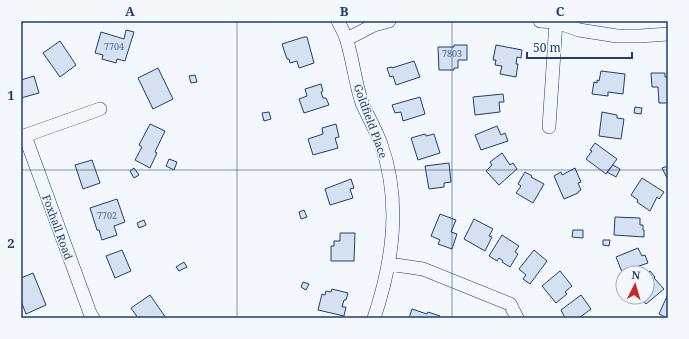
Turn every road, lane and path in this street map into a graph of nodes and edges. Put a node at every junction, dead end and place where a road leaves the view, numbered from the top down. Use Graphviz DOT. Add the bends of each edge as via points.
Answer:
graph roads {
  1 [pos="338,21"];
  2 [pos="389,21"];
  3 [pos="540,21"];
  4 [pos="556,22"];
  5 [pos="668,34"];
  6 [pos="347,39"];
  7 [pos="100,109"];
  8 [pos="549,127"];
  9 [pos="23,137"];
  10 [pos="389,264"];
  11 [pos="89,316"];
  12 [pos="374,318"];
  13 [pos="517,318"];
  1 -- 6 [label="street, Goldfield Place"];
  2 -- 6 [label="street" via="374,25"];
  3 -- 4 [label="street"];
  4 -- 5 [label="street" via="579,30 617,36"];
  4 -- 8 [label="street"];
  6 -- 10 [label="street, Goldfield Place" via="363,103 387,165 394,211"];
  7 -- 9 [label="street"];
  9 -- 11 [label="street, Foxhall Road"];
  10 -- 12 [label="street, Goldfield Place"];
  10 -- 13 [label="street" via="423,269 510,304"];
}
